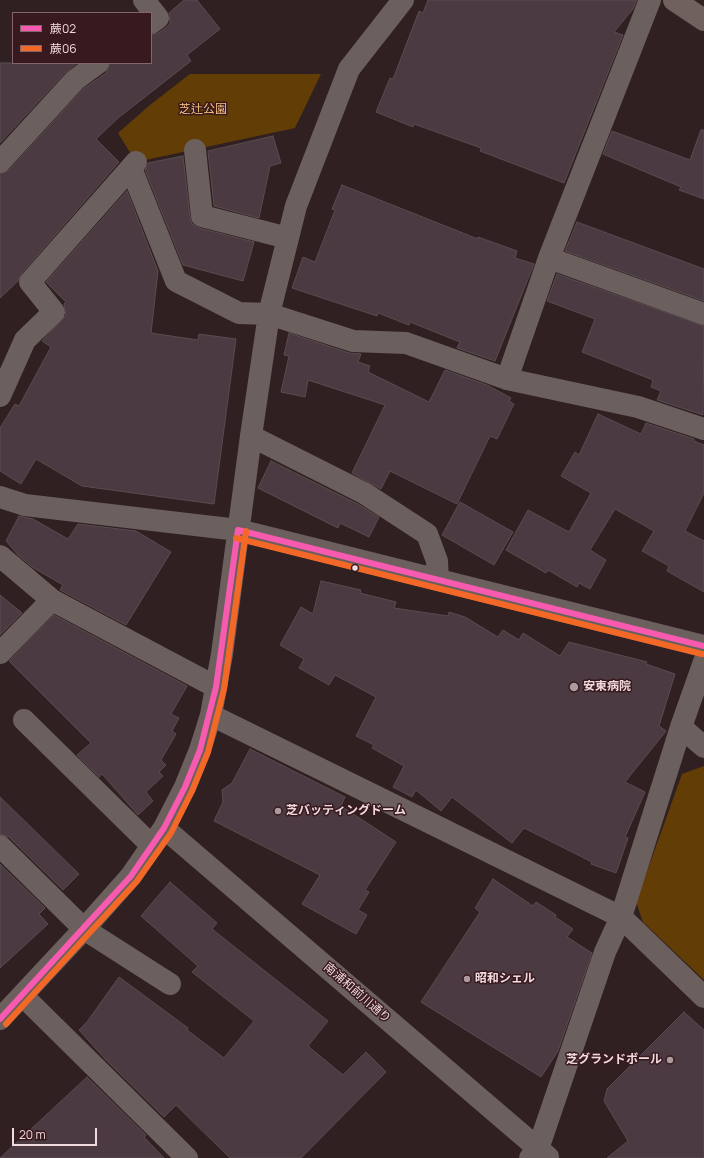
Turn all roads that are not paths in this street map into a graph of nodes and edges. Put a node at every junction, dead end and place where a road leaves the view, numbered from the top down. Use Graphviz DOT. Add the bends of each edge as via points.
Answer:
graph roads {
  1 [pos="144,0"];
  2 [pos="403,0"];
  3 [pos="650,0"];
  4 [pos="674,0"];
  5 [pos="704,20"];
  6 [pos="152,22"];
  7 [pos="97,64"];
  8 [pos="195,150"];
  9 [pos="0,162"];
  10 [pos="288,238"];
  11 [pos="550,258"];
  12 [pos="269,314"];
  13 [pos="704,314"];
  14 [pos="507,379"];
  15 [pos="0,396"];
  16 [pos="704,429"];
  17 [pos="251,436"];
  18 [pos="0,497"];
  19 [pos="238,530"];
  20 [pos="0,556"];
  21 [pos="438,580"];
  22 [pos="52,600"];
  23 [pos="704,646"];
  24 [pos="0,653"];
  25 [pos="704,662"];
  26 [pos="216,687"];
  27 [pos="211,715"];
  28 [pos="24,720"];
  29 [pos="681,727"];
  30 [pos="704,748"];
  31 [pos="164,828"];
  32 [pos="0,846"];
  33 [pos="152,846"];
  34 [pos="621,918"];
  35 [pos="84,929"];
  36 [pos="170,984"];
  37 [pos="23,996"];
  38 [pos="704,997"];
  39 [pos="2,1015"];
  40 [pos="539,1155"];
  41 [pos="187,1158"];
  1 -- 6 [label="street" via="158,18"];
  2 -- 10 [label="street" via="349,69 296,206"];
  3 -- 11 [label="street"];
  4 -- 5 [label="main road"];
  7 -- 9 [label="street" via="75,80"];
  8 -- 10 [label="street" via="202,216"];
  10 -- 12 [label="street"];
  11 -- 13 [label="street"];
  11 -- 14 [label="street"];
  12 -- 14 [label="street" via="353,341 406,343"];
  12 -- 15 [label="street" via="239,313 176,281 133,165 30,282 54,312 25,340"];
  12 -- 17 [label="street"];
  14 -- 16 [label="street" via="638,407"];
  17 -- 19 [label="street"];
  17 -- 21 [label="street" via="364,493 427,534 437,561"];
  18 -- 19 [label="street" via="25,505"];
  19 -- 21 [label="street"];
  19 -- 26 [label="street"];
  20 -- 22 [label="street"];
  21 -- 23 [label="street"];
  22 -- 24 [label="street"];
  22 -- 26 [label="street"];
  25 -- 29 [label="street"];
  26 -- 27 [label="street"];
  27 -- 31 [label="street" via="185,787"];
  27 -- 34 [label="street"];
  28 -- 33 [label="street"];
  29 -- 30 [label="street"];
  29 -- 34 [label="street"];
  31 -- 33 [label="street"];
  31 -- 40 [label="street, 南浦和前川通り"];
  32 -- 35 [label="street"];
  33 -- 35 [label="street" via="131,876"];
  34 -- 38 [label="street"];
  34 -- 40 [label="street" via="605,952"];
  35 -- 36 [label="street"];
  35 -- 37 [label="street"];
  37 -- 39 [label="street"];
  37 -- 41 [label="street"];
}
